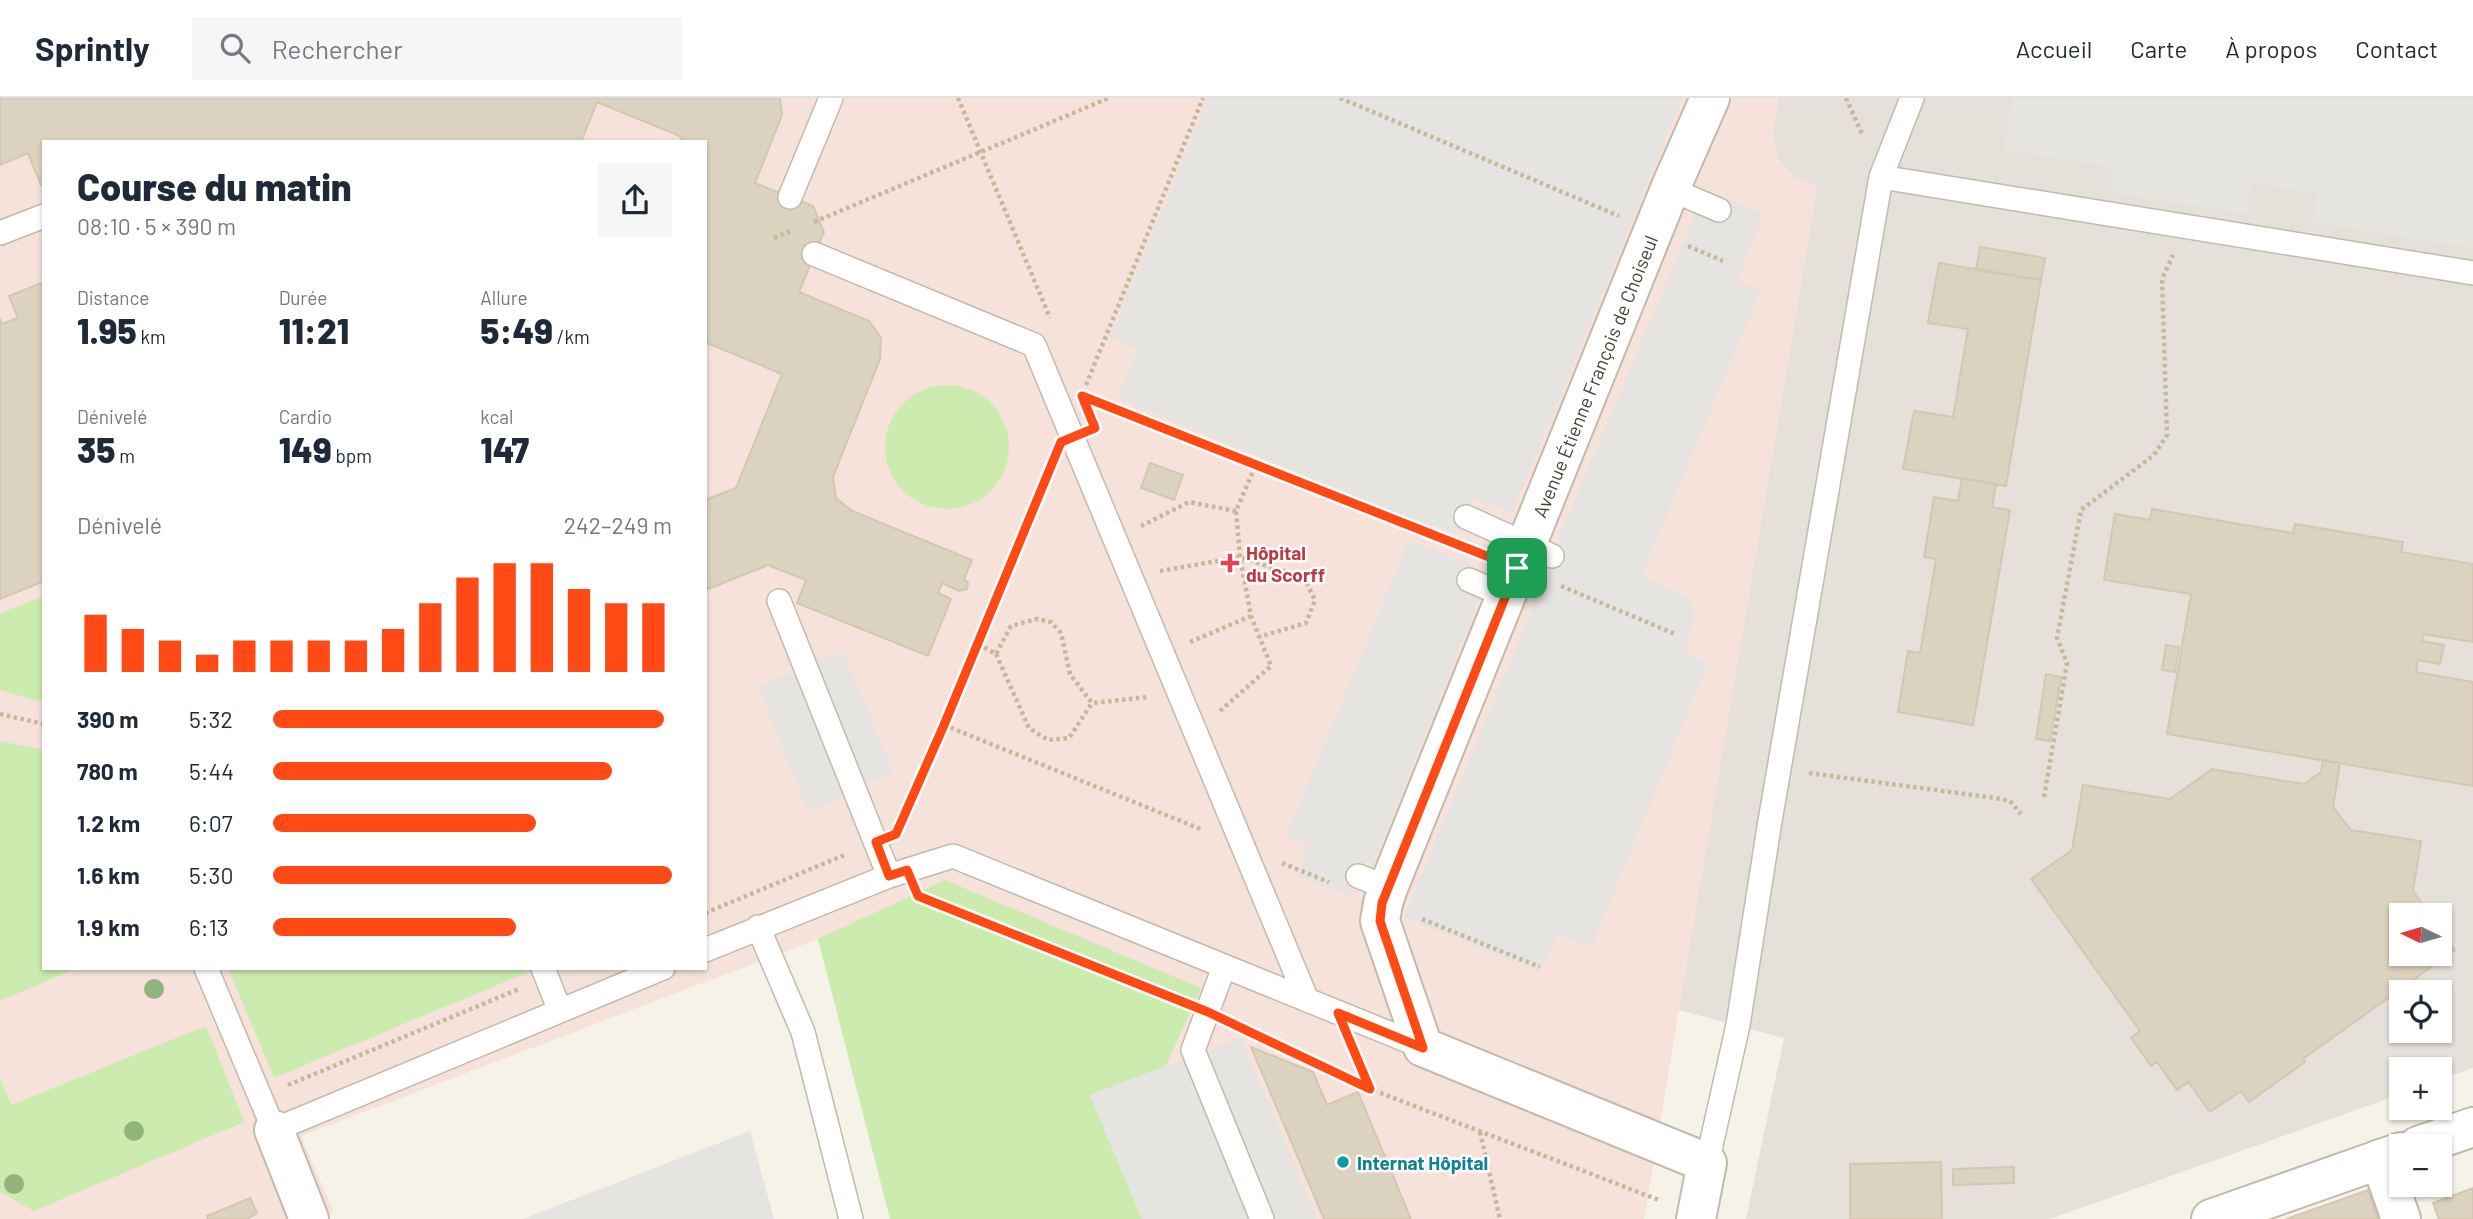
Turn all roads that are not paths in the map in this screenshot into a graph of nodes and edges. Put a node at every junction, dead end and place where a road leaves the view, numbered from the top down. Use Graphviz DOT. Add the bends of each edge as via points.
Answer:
graph roads {
  1 [pos="831,98"];
  2 [pos="1710,98"];
  3 [pos="1912,98"];
  4 [pos="1881,177"];
  5 [pos="1670,189"];
  6 [pos="790,197"];
  7 [pos="1719,210"];
  8 [pos="42,217"];
  9 [pos="0,233"];
  10 [pos="814,254"];
  11 [pos="2473,274"];
  12 [pos="1466,517"];
  13 [pos="1525,566"];
  14 [pos="1469,580"];
  15 [pos="779,601"];
  16 [pos="898,873"];
  17 [pos="758,928"];
  18 [pos="707,949"];
  19 [pos="1224,967"];
  20 [pos="207,970"];
  21 [pos="658,970"];
  22 [pos="545,973"];
  23 [pos="1307,1000"];
  24 [pos="560,1011"];
  25 [pos="1423,1048"];
  26 [pos="267,1113"];
  27 [pos="2473,1127"];
  28 [pos="2452,1134"];
  29 [pos="2389,1157"];
  30 [pos="1707,1163"];
  31 [pos="2398,1197"];
  32 [pos="1680,1210"];
  33 [pos="309,1219"];
  34 [pos="851,1219"];
  35 [pos="1262,1219"];
  36 [pos="2211,1219"];
  37 [pos="2401,1219"];
  1 -- 6 [label="lane"];
  2 -- 5 [label="street, Avenue Étienne François de Choiseul"];
  3 -- 4 [label="lane"];
  4 -- 11 [label="lane"];
  4 -- 30 [label="lane" via="1738,1025"];
  5 -- 7 [label="lane"];
  5 -- 13 [label="street, Avenue Étienne François de Choiseul"];
  8 -- 9 [label="lane"];
  10 -- 23 [label="lane" via="1034,345"];
  12 -- 13 [label="lane"];
  13 -- 14 [label="lane"];
  13 -- 25 [label="street, Avenue Étienne François de Choiseul" via="1373,882 1382,903 1380,921"];
  15 -- 16 [label="lane" via="876,842"];
  16 -- 17 [label="lane"];
  16 -- 19 [label="lane" via="953,856"];
  17 -- 18 [label="lane"];
  17 -- 34 [label="lane" via="803,1032"];
  19 -- 23 [label="lane"];
  19 -- 35 [label="lane" via="1194,1050"];
  20 -- 26 [label="lane"];
  21 -- 24 [label="lane"];
  22 -- 24 [label="lane"];
  23 -- 25 [label="lane"];
  24 -- 26 [label="lane"];
  25 -- 30 [label="street"];
  26 -- 33 [label="street"];
  27 -- 28 [label="street"];
  29 -- 36 [label="street"];
  30 -- 32 [label="street"];
  31 -- 37 [label="street"];
}
